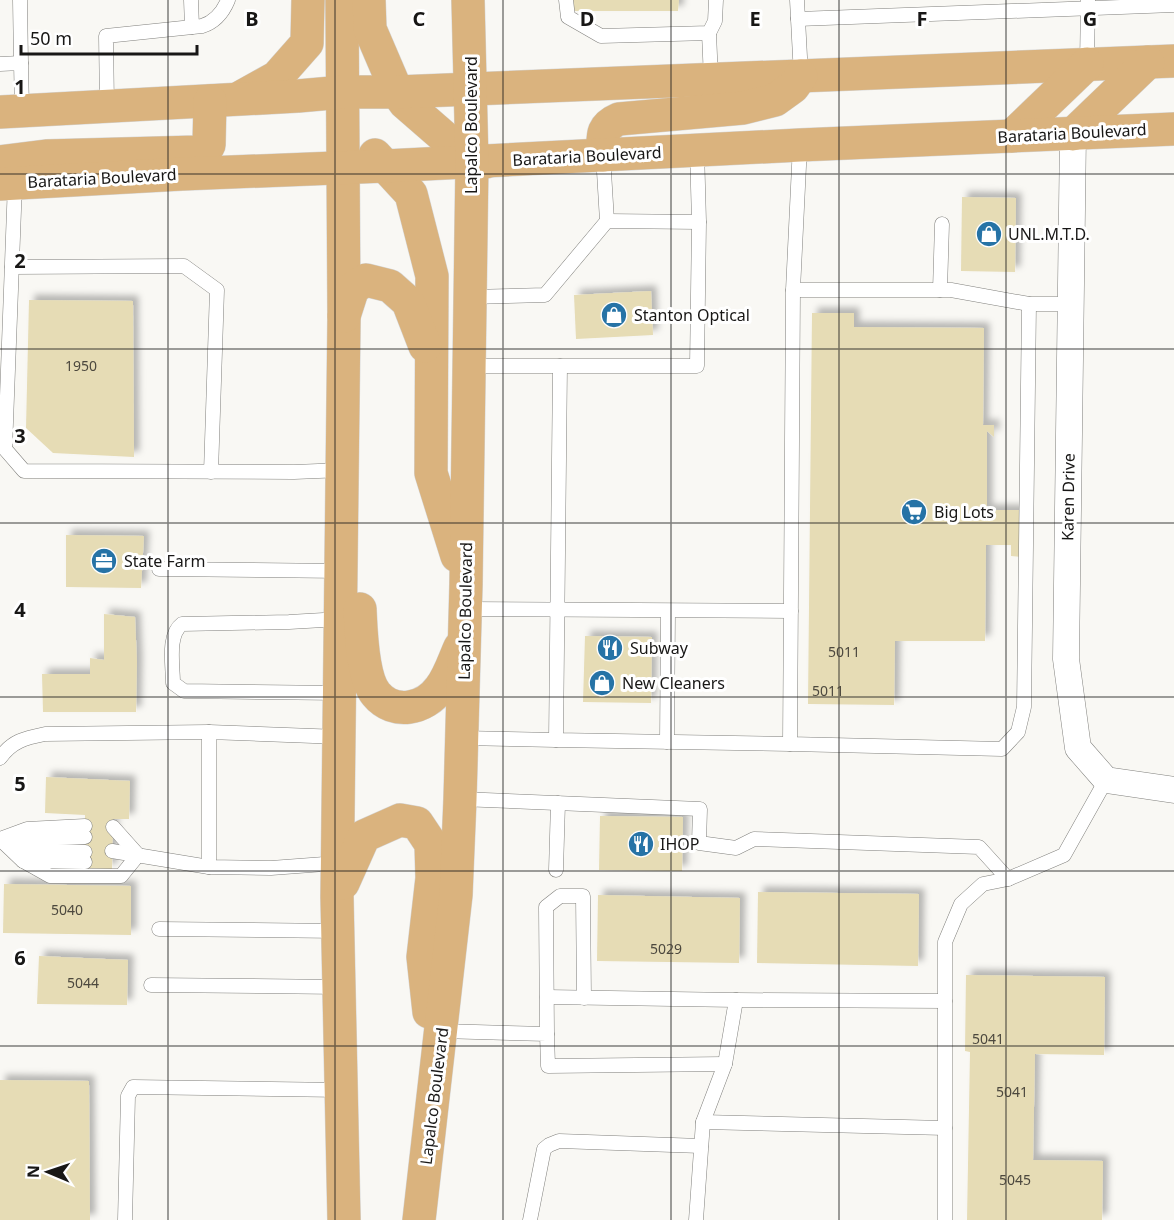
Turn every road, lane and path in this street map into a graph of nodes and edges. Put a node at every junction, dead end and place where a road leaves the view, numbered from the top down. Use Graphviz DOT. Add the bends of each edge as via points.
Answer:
graph roads {
  1 [pos="20,0"];
  2 [pos="191,0"];
  3 [pos="228,0"];
  4 [pos="308,0"];
  5 [pos="342,0"];
  6 [pos="369,0"];
  7 [pos="468,0"];
  8 [pos="566,0"];
  9 [pos="716,0"];
  10 [pos="797,0"];
  11 [pos="1088,4"];
  12 [pos="1174,5"];
  13 [pos="798,19"];
  14 [pos="192,27"];
  15 [pos="709,33"];
  16 [pos="1161,62"];
  17 [pos="21,63"];
  18 [pos="0,64"];
  19 [pos="1087,64"];
  20 [pos="801,76"];
  21 [pos="711,79"];
  22 [pos="472,89"];
  23 [pos="397,92"];
  24 [pos="224,100"];
  25 [pos="343,105"];
  26 [pos="106,106"];
  27 [pos="11,111"];
  28 [pos="1174,129"];
  29 [pos="1073,134"];
  30 [pos="1012,136"];
  31 [pos="800,145"];
  32 [pos="697,150"];
  33 [pos="603,155"];
  34 [pos="477,159"];
  35 [pos="385,166"];
  36 [pos="343,168"];
  37 [pos="5,176"];
  38 [pos="607,221"];
  39 [pos="699,222"];
  40 [pos="942,224"];
  41 [pos="12,267"];
  42 [pos="793,290"];
  43 [pos="940,290"];
  44 [pos="470,297"];
  45 [pos="1029,304"];
  46 [pos="1070,304"];
  47 [pos="344,317"];
  48 [pos="469,366"];
  49 [pos="560,366"];
  50 [pos="433,368"];
  51 [pos="343,470"];
  52 [pos="211,472"];
  53 [pos="159,568"];
  54 [pos="341,571"];
  55 [pos="466,609"];
  56 [pos="558,611"];
  57 [pos="668,611"];
  58 [pos="791,611"];
  59 [pos="341,619"];
  60 [pos="340,693"];
  61 [pos="214,732"];
  62 [pos="340,737"];
  63 [pos="462,738"];
  64 [pos="556,740"];
  65 [pos="666,742"];
  66 [pos="790,744"];
  67 [pos="0,758"];
  68 [pos="1106,780"];
  69 [pos="1174,790"];
  70 [pos="460,799"];
  71 [pos="558,803"];
  72 [pos="0,839"];
  73 [pos="85,844"];
  74 [pos="138,855"];
  75 [pos="23,861"];
  76 [pos="338,862"];
  77 [pos="209,867"];
  78 [pos="556,870"];
  79 [pos="1008,879"];
  80 [pos="337,897"];
  81 [pos="159,929"];
  82 [pos="339,931"];
  83 [pos="151,985"];
  84 [pos="340,987"];
  85 [pos="547,997"];
  86 [pos="584,998"];
  87 [pos="736,1000"];
  88 [pos="945,1000"];
  89 [pos="441,1031"];
  90 [pos="547,1034"];
  91 [pos="725,1064"];
  92 [pos="436,1076"];
  93 [pos="341,1090"];
  94 [pos="703,1122"];
  95 [pos="945,1128"];
  96 [pos="701,1146"];
  97 [pos="125,1220"];
  98 [pos="344,1220"];
  99 [pos="419,1220"];
  100 [pos="530,1220"];
  101 [pos="696,1220"];
  102 [pos="945,1220"];
  1 -- 17 [label="lane"];
  2 -- 14 [label="lane"];
  3 -- 14 [label="lane" via="210,23"];
  4 -- 24 [label="main road" via="307,43 277,77"];
  5 -- 25 [label="main road"];
  6 -- 23 [label="main road" via="370,29"];
  7 -- 22 [label="main road, Lapalco Boulevard"];
  8 -- 15 [label="lane" via="568,17 601,36"];
  9 -- 15 [label="lane" via="716,21"];
  10 -- 13 [label="lane"];
  11 -- 12 [label="lane"];
  11 -- 13 [label="lane"];
  11 -- 19 [label="lane"];
  13 -- 20 [label="lane"];
  14 -- 26 [label="lane" via="106,36"];
  15 -- 21 [label="lane"];
  16 -- 19 [label="main road"];
  16 -- 29 [label="main road"];
  17 -- 18 [label="lane"];
  17 -- 27 [label="lane"];
  19 -- 20 [label="main road"];
  19 -- 30 [label="main road"];
  20 -- 21 [label="main road"];
  20 -- 33 [label="main road" via="775,100 743,108 619,119 609,123 602,134"];
  21 -- 22 [label="main road"];
  22 -- 23 [label="main road"];
  22 -- 34 [label="main road, Lapalco Boulevard"];
  23 -- 25 [label="main road"];
  23 -- 34 [label="main road" via="451,143"];
  24 -- 25 [label="main road" via="298,96"];
  24 -- 26 [label="main road"];
  24 -- 37 [label="main road" via="209,145 197,152 46,156"];
  25 -- 35 [label="main road"];
  25 -- 36 [label="main road"];
  26 -- 27 [label="main road"];
  28 -- 29 [label="main road, Barataria Boulevard"];
  29 -- 30 [label="main road, Barataria Boulevard"];
  29 -- 46 [label="street, Karen Drive"];
  30 -- 31 [label="main road, Barataria Boulevard"];
  31 -- 32 [label="main road, Barataria Boulevard"];
  31 -- 42 [label="lane"];
  32 -- 33 [label="main road, Barataria Boulevard"];
  32 -- 39 [label="lane"];
  33 -- 34 [label="main road, Barataria Boulevard"];
  33 -- 38 [label="lane"];
  34 -- 35 [label="main road, Barataria Boulevard"];
  34 -- 44 [label="main road, Lapalco Boulevard"];
  35 -- 36 [label="main road, Barataria Boulevard"];
  35 -- 50 [label="main road" via="411,194 424,238 432,276"];
  36 -- 37 [label="main road, Barataria Boulevard"];
  36 -- 47 [label="main road"];
  37 -- 41 [label="lane"];
  38 -- 39 [label="lane"];
  38 -- 44 [label="lane" via="545,295"];
  39 -- 49 [label="lane" via="697,366"];
  40 -- 43 [label="lane"];
  41 -- 52 [label="lane" via="184,266 217,290"];
  41 -- 52 [label="lane" via="5,449 24,471"];
  42 -- 43 [label="lane"];
  42 -- 58 [label="lane"];
  43 -- 45 [label="lane"];
  44 -- 48 [label="main road, Lapalco Boulevard"];
  45 -- 46 [label="lane"];
  45 -- 66 [label="lane" via="1024,707 1018,732 1002,749"];
  46 -- 68 [label="street, Karen Drive" via="1066,659 1078,748"];
  47 -- 50 [label="main road" via="353,288 366,280 390,286 408,302"];
  47 -- 51 [label="main road"];
  48 -- 49 [label="lane"];
  48 -- 55 [label="main road, Lapalco Boulevard"];
  49 -- 56 [label="lane"];
  50 -- 55 [label="main road" via="431,473"];
  51 -- 52 [label="lane"];
  51 -- 54 [label="main road"];
  51 -- 55 [label="main road" via="357,558 361,637 367,672 376,694 391,707 409,708 440,689"];
  53 -- 54 [label="lane"];
  54 -- 59 [label="main road"];
  55 -- 56 [label="lane"];
  55 -- 63 [label="main road, Lapalco Boulevard"];
  56 -- 57 [label="lane"];
  56 -- 64 [label="lane"];
  57 -- 58 [label="lane"];
  57 -- 65 [label="lane"];
  58 -- 66 [label="lane"];
  59 -- 60 [label="main road"];
  59 -- 60 [label="lane" via="188,622 179,626 175,634 173,661 173,683 184,691"];
  60 -- 62 [label="main road"];
  61 -- 62 [label="lane"];
  61 -- 67 [label="lane" via="45,734 22,739"];
  61 -- 77 [label="lane"];
  62 -- 76 [label="main road"];
  63 -- 64 [label="lane"];
  63 -- 70 [label="main road, Lapalco Boulevard"];
  64 -- 65 [label="lane"];
  65 -- 66 [label="lane"];
  68 -- 69 [label="street"];
  68 -- 79 [label="lane" via="1064,855"];
  70 -- 71 [label="lane"];
  70 -- 89 [label="main road, Lapalco Boulevard" via="456,895"];
  71 -- 78 [label="lane"];
  71 -- 79 [label="lane" via="700,809 699,843 736,848 754,839 979,847"];
  72 -- 73 [label="lane" via="28,850"];
  72 -- 73 [label="lane" via="27,829"];
  72 -- 75 [label="lane"];
  73 -- 75 [label="lane"];
  74 -- 74 [label="lane" via="112,844"];
  74 -- 75 [label="lane" via="121,876 50,876"];
  74 -- 77 [label="lane"];
  76 -- 77 [label="lane" via="271,868"];
  76 -- 80 [label="main road"];
  79 -- 88 [label="lane" via="983,884 961,904 945,942"];
  80 -- 82 [label="main road"];
  80 -- 92 [label="main road" via="364,836 400,820 417,823 431,844 432,878 423,957"];
  81 -- 82 [label="lane"];
  82 -- 84 [label="main road"];
  83 -- 84 [label="lane"];
  84 -- 93 [label="main road"];
  85 -- 86 [label="lane"];
  85 -- 86 [label="lane" via="546,908 560,896 583,896"];
  85 -- 90 [label="lane"];
  86 -- 87 [label="lane"];
  87 -- 88 [label="lane"];
  87 -- 91 [label="lane"];
  88 -- 95 [label="lane"];
  89 -- 90 [label="lane"];
  89 -- 92 [label="main road, Lapalco Boulevard"];
  90 -- 91 [label="lane" via="548,1066"];
  91 -- 94 [label="lane"];
  92 -- 99 [label="main road, Lapalco Boulevard"];
  93 -- 97 [label="lane" via="133,1087 128,1096"];
  93 -- 98 [label="main road"];
  94 -- 95 [label="lane"];
  94 -- 96 [label="lane"];
  95 -- 102 [label="lane"];
  96 -- 100 [label="lane" via="559,1141 549,1144 544,1149"];
  96 -- 101 [label="lane"];
}
